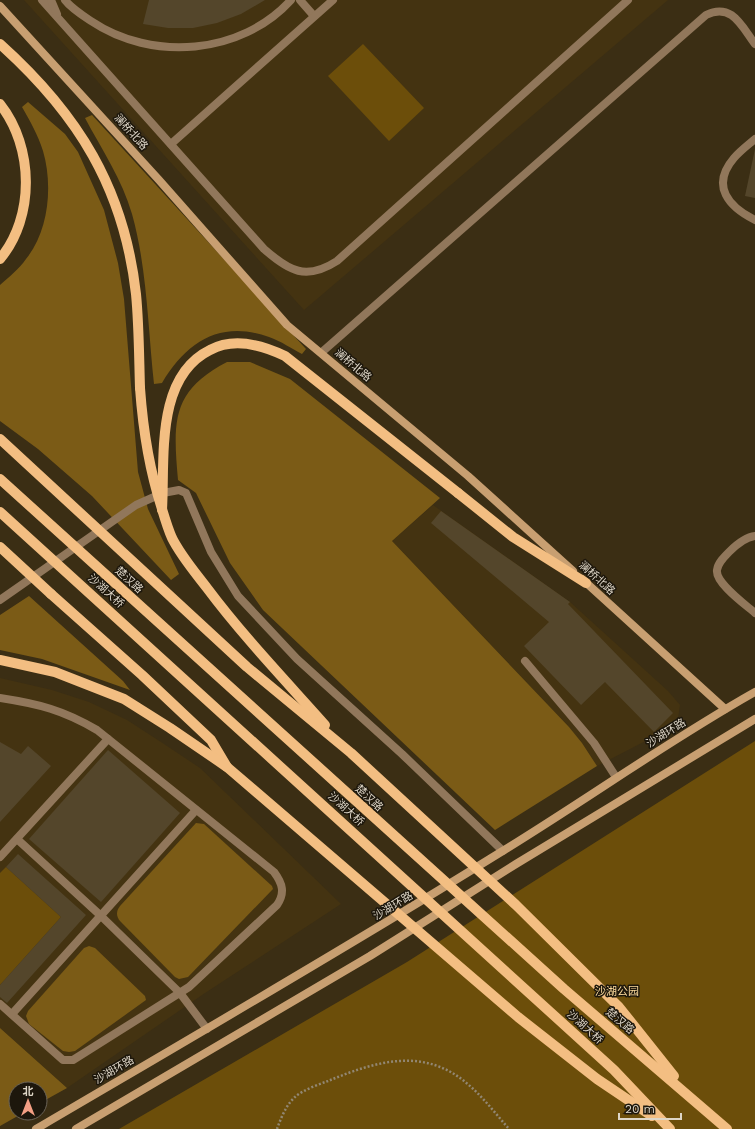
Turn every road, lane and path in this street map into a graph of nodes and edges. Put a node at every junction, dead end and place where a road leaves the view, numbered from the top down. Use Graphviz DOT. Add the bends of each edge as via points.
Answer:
graph roads {
  1 [pos="42,0"];
  2 [pos="51,0"];
  3 [pos="291,0"];
  4 [pos="300,0"];
  5 [pos="333,0"];
  6 [pos="618,0"];
  7 [pos="628,0"];
  8 [pos="65,1"];
  9 [pos="0,6"];
  10 [pos="618,10"];
  11 [pos="314,16"];
  12 [pos="59,21"];
  13 [pos="0,44"];
  14 [pos="755,44"];
  15 [pos="0,104"];
  16 [pos="755,139"];
  17 [pos="171,144"];
  18 [pos="755,220"];
  19 [pos="0,258"];
  20 [pos="322,352"];
  21 [pos="0,439"];
  22 [pos="0,479"];
  23 [pos="162,510"];
  24 [pos="0,512"];
  25 [pos="755,536"];
  26 [pos="0,547"];
  27 [pos="586,583"];
  28 [pos="0,600"];
  29 [pos="755,613"];
  30 [pos="0,660"];
  31 [pos="525,661"];
  32 [pos="755,692"];
  33 [pos="0,698"];
  34 [pos="725,709"];
  35 [pos="755,719"];
  36 [pos="108,739"];
  37 [pos="351,753"];
  38 [pos="227,767"];
  39 [pos="616,777"];
  40 [pos="196,810"];
  41 [pos="17,839"];
  42 [pos="503,851"];
  43 [pos="0,857"];
  44 [pos="100,915"];
  45 [pos="180,993"];
  46 [pos="0,1004"];
  47 [pos="12,1014"];
  48 [pos="207,1028"];
  49 [pos="689,1095"];
  50 [pos="670,1128"];
  51 [pos="36,1129"];
  52 [pos="76,1129"];
  53 [pos="277,1129"];
  54 [pos="509,1129"];
  55 [pos="727,1129"];
  1 -- 12 [label="street"];
  2 -- 12 [label="street"];
  3 -- 8 [label="street" via="260,26 229,40 190,48 142,43 118,36 100,27"];
  4 -- 11 [label="street"];
  5 -- 11 [label="street"];
  6 -- 10 [label="street"];
  7 -- 10 [label="street"];
  9 -- 20 [label="street, 澜桥北路" via="288,325"];
  10 -- 17 [label="street" via="325,269 314,272 289,268 279,262 264,249"];
  11 -- 17 [label="street"];
  12 -- 17 [label="street"];
  13 -- 23 [label="main road, bridge" via="29,70 64,111 97,161 120,214 132,269 138,321 143,429"];
  14 -- 20 [label="street" via="734,16 728,12 713,12 706,15"];
  15 -- 19 [label="main road" via="18,135 24,154 26,183 21,219 12,240"];
  16 -- 18 [label="street" via="734,158 724,179 727,198 731,204"];
  20 -- 27 [label="street, 澜桥北路" via="468,476"];
  21 -- 37 [label="main road, bridge" via="247,667"];
  22 -- 49 [label="main road, 楚汉路, bridge" via="564,989"];
  23 -- 27 [label="main road, bridge" via="169,405 175,387 187,366 216,346 259,345 285,356 513,537"];
  23 -- 37 [label="main road, bridge" via="171,537 220,606"];
  24 -- 50 [label="main road, 沙湖大桥, bridge" via="614,1070"];
  25 -- 29 [label="street" via="734,547 720,562 717,570 720,581"];
  26 -- 38 [label="main road, bridge" via="210,740"];
  27 -- 34 [label="street, 澜桥北路"];
  28 -- 42 [label="street" via="136,505 163,493 179,490 186,494 211,552 238,596 297,659 402,754"];
  30 -- 38 [label="main road, bridge" via="55,672 124,699"];
  31 -- 39 [label="street" via="582,728"];
  32 -- 34 [label="street, 沙湖环路"];
  33 -- 36 [label="street" via="32,703 62,712 97,730"];
  34 -- 39 [label="street, 沙湖环路"];
  35 -- 52 [label="street" via="370,956"];
  36 -- 40 [label="street"];
  36 -- 41 [label="street"];
  37 -- 49 [label="main road, bridge" via="583,970 619,1007"];
  38 -- 50 [label="main road, bridge" via="518,1017 597,1079"];
  39 -- 42 [label="street, 沙湖环路"];
  40 -- 44 [label="street"];
  40 -- 45 [label="street" via="274,872 283,887 277,905"];
  41 -- 43 [label="street"];
  41 -- 44 [label="street"];
  42 -- 48 [label="street, 沙湖环路"];
  44 -- 45 [label="street"];
  44 -- 47 [label="street"];
  45 -- 47 [label="street" via="74,1060 63,1060"];
  45 -- 48 [label="street"];
  46 -- 47 [label="street"];
  48 -- 51 [label="street, 沙湖环路"];
  49 -- 55 [label="main road, 楚汉路, bridge"];
  53 -- 54 [label="path" via="295,1097 310,1089 349,1072 383,1063 417,1062 440,1067 462,1080 481,1096"];
}
